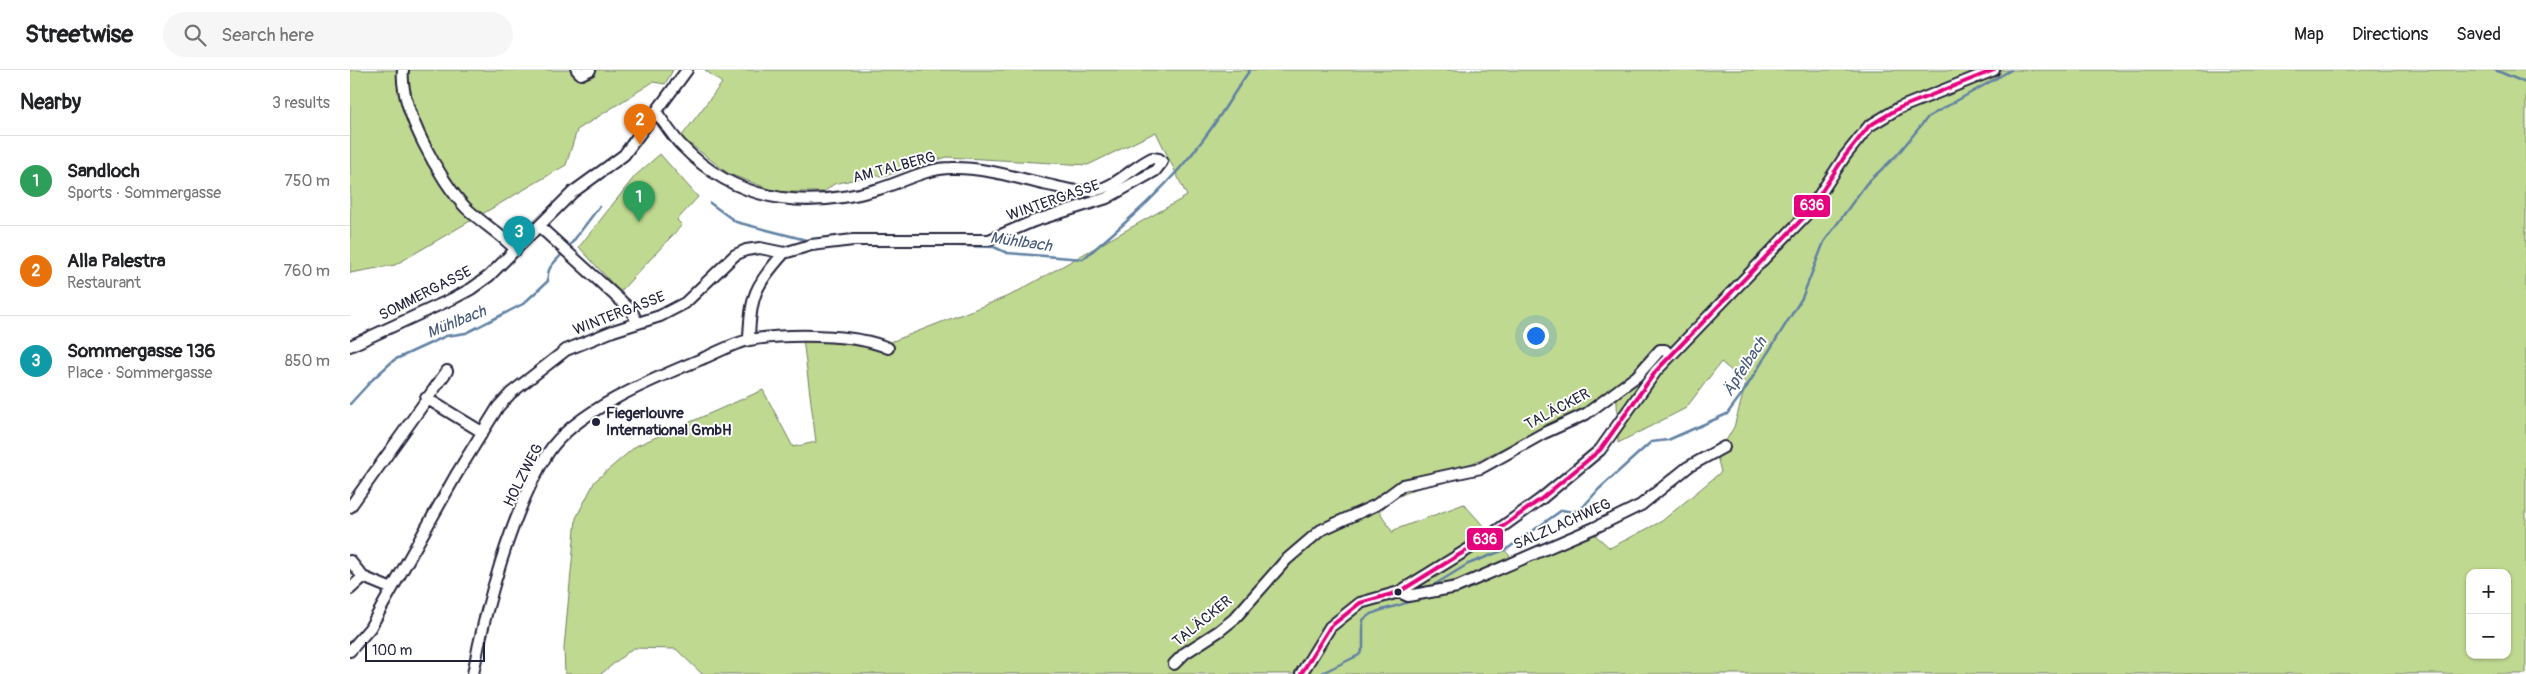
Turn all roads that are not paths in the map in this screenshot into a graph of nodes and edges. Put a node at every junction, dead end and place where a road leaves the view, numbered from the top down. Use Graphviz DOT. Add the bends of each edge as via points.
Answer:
graph roads {
  1 [pos="404,70"];
  2 [pos="577,70"];
  3 [pos="590,70"];
  4 [pos="687,70"];
  5 [pos="1994,70"];
  6 [pos="657,113"];
  7 [pos="1159,159"];
  8 [pos="540,227"];
  9 [pos="516,250"];
  10 [pos="784,253"];
  11 [pos="638,323"];
  12 [pos="749,340"];
  13 [pos="350,346"];
  14 [pos="888,348"];
  15 [pos="1670,356"];
  16 [pos="447,371"];
  17 [pos="426,398"];
  18 [pos="482,432"];
  19 [pos="1724,447"];
  20 [pos="350,507"];
  21 [pos="350,561"];
  22 [pos="363,577"];
  23 [pos="350,589"];
  24 [pos="392,590"];
  25 [pos="1399,592"];
  26 [pos="350,651"];
  27 [pos="1174,664"];
  28 [pos="473,674"];
  29 [pos="1301,674"];
  1 -- 9 [label="street" via="405,96 438,169 466,208"];
  2 -- 3 [label="street" via="581,74"];
  4 -- 6 [label="street, SOMMERGASSE"];
  5 -- 15 [label="street" via="1899,108 1869,126 1807,214"];
  6 -- 7 [label="street, AM TALBERG" via="682,146 721,178 738,187 778,199 817,201 877,190 950,167 978,169 1068,189 1097,190 1113,184 1144,162"];
  6 -- 8 [label="street, SOMMERGASSE" via="649,119 624,155 573,192"];
  7 -- 10 [label="street, WINTERGASSE" via="1161,165 1155,171 1107,198 1034,221 989,240 853,240"];
  8 -- 9 [label="street, SOMMERGASSE"];
  8 -- 11 [label="street" via="632,311"];
  9 -- 13 [label="street, SOMMERGASSE" via="471,289"];
  10 -- 11 [label="street, WINTERGASSE" via="760,248 735,255 685,303"];
  10 -- 12 [label="street" via="766,273 753,298"];
  11 -- 18 [label="street, WINTERGASSE" via="562,353 511,393"];
  12 -- 14 [label="street, HOLZWEG" via="845,338"];
  12 -- 28 [label="street, HOLZWEG" via="618,397 581,422 548,452 525,499 504,558"];
  15 -- 25 [label="street" via="1600,450 1541,499 1488,537"];
  15 -- 27 [label="street, TALÄCKER" via="1665,350 1660,350 1637,376 1586,414 1481,468 1403,485 1376,505 1321,530 1286,560 1234,618 1185,652"];
  16 -- 17 [label="street"];
  17 -- 18 [label="street"];
  17 -- 20 [label="street"];
  18 -- 24 [label="street, WINTERGASSE"];
  19 -- 25 [label="street, SALZLACHWEG" via="1688,468 1641,505 1594,528 1456,586 1408,596"];
  21 -- 22 [label="street"];
  22 -- 23 [label="street"];
  22 -- 24 [label="street"];
  24 -- 26 [label="street, WINTERGASSE" via="370,628"];
  25 -- 29 [label="street" via="1360,604 1330,627"];
}
